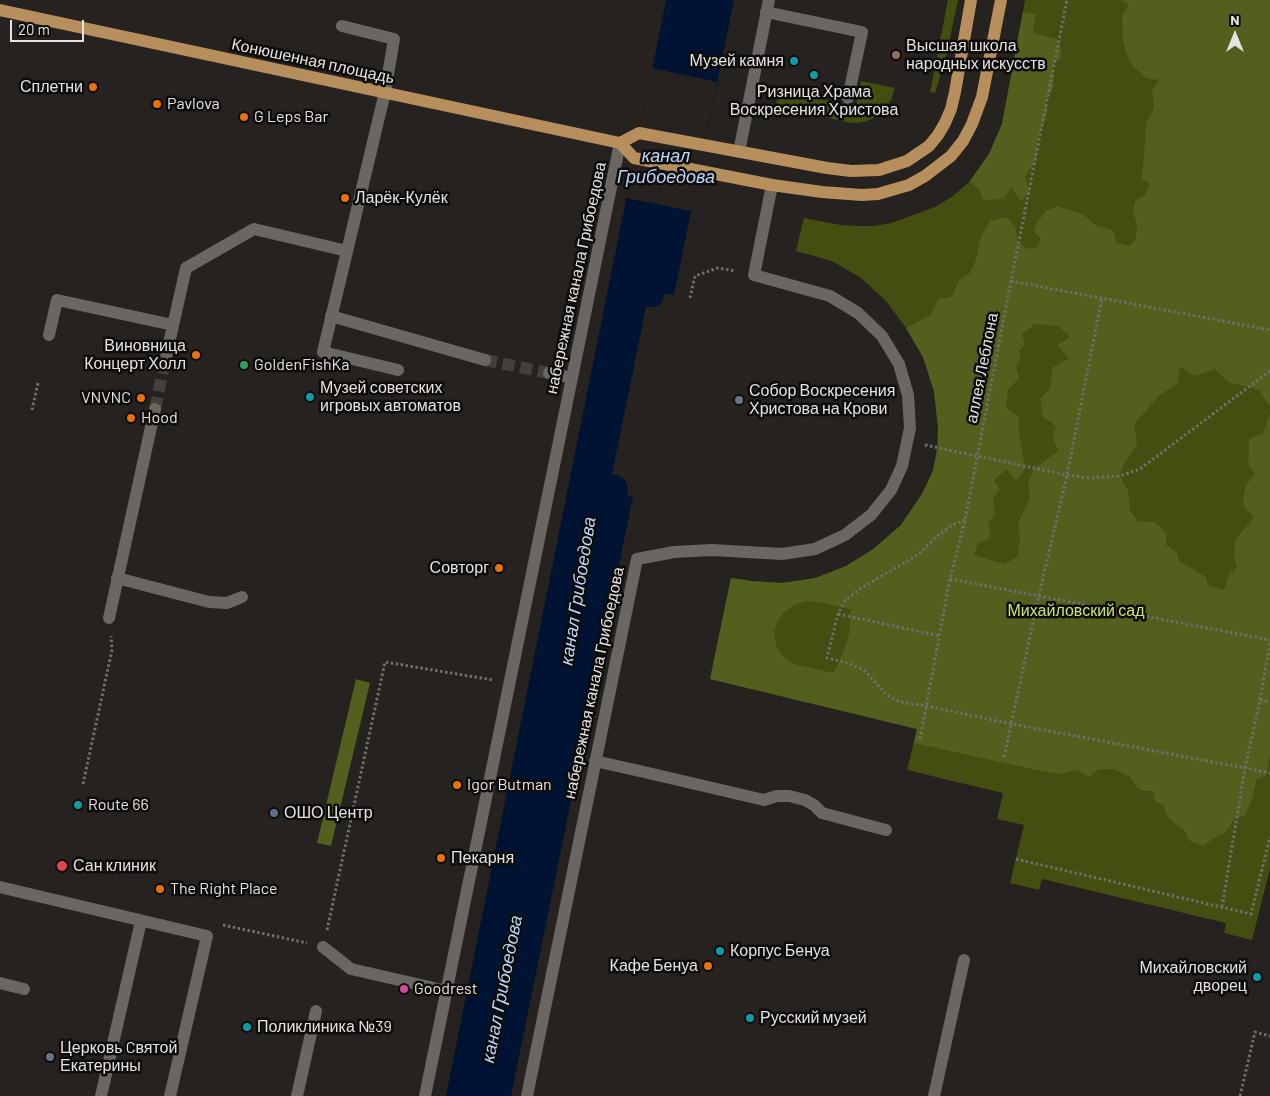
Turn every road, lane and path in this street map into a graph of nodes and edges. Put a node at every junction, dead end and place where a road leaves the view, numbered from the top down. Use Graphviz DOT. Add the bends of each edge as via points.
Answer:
graph roads {
  1 [pos="971,0"];
  2 [pos="1001,0"];
  3 [pos="1067,0"];
  4 [pos="767,6"];
  5 [pos="0,10"];
  6 [pos="342,26"];
  7 [pos="385,92"];
  8 [pos="848,98"];
  9 [pos="620,143"];
  10 [pos="739,152"];
  11 [pos="772,185"];
  12 [pos="347,251"];
  13 [pos="754,275"];
  14 [pos="1011,281"];
  15 [pos="690,298"];
  16 [pos="1102,298"];
  17 [pos="331,316"];
  18 [pos="173,325"];
  19 [pos="1270,330"];
  20 [pos="50,336"];
  21 [pos="485,360"];
  22 [pos="165,361"];
  23 [pos="398,370"];
  24 [pos="1270,371"];
  25 [pos="549,374"];
  26 [pos="572,378"];
  27 [pos="38,383"];
  28 [pos="155,409"];
  29 [pos="32,410"];
  30 [pos="938,448"];
  31 [pos="978,456"];
  32 [pos="1067,475"];
  33 [pos="965,520"];
  34 [pos="117,578"];
  35 [pos="950,579"];
  36 [pos="1039,595"];
  37 [pos="242,597"];
  38 [pos="838,614"];
  39 [pos="108,618"];
  40 [pos="940,636"];
  41 [pos="1270,642"];
  42 [pos="486,678"];
  43 [pos="1260,700"];
  44 [pos="1270,702"];
  45 [pos="927,706"];
  46 [pos="1012,724"];
  47 [pos="920,739"];
  48 [pos="1004,757"];
  49 [pos="595,761"];
  50 [pos="1245,768"];
  51 [pos="1270,773"];
  52 [pos="83,784"];
  53 [pos="886,830"];
  54 [pos="1270,837"];
  55 [pos="1016,859"];
  56 [pos="0,887"];
  57 [pos="1222,907"];
  58 [pos="141,921"];
  59 [pos="219,924"];
  60 [pos="323,947"];
  61 [pos="964,960"];
  62 [pos="0,983"];
  63 [pos="24,989"];
  64 [pos="447,991"];
  65 [pos="316,1011"];
  66 [pos="1270,1036"];
  67 [pos="100,1096"];
  68 [pos="170,1096"];
  69 [pos="297,1096"];
  70 [pos="425,1096"];
  71 [pos="527,1096"];
  72 [pos="934,1096"];
  73 [pos="1240,1096"];
  1 -- 10 [label="main road" via="951,108 938,135 919,154 879,170 851,171"];
  2 -- 11 [label="main road" via="978,108 963,141 938,167 909,185 878,194 848,194"];
  3 -- 14 [label="path, аллея Леблона"];
  4 -- 8 [label="street" via="862,32"];
  4 -- 10 [label="street"];
  5 -- 7 [label="main road, Конюшенная площадь"];
  6 -- 7 [label="street" via="394,39"];
  7 -- 9 [label="main road, Конюшенная площадь"];
  7 -- 12 [label="street"];
  9 -- 10 [label="main road" via="639,133"];
  9 -- 11 [label="main road" via="634,158"];
  9 -- 26 [label="street, набережная канала Грибоедова"];
  11 -- 13 [label="street"];
  12 -- 17 [label="street"];
  12 -- 18 [label="street" via="254,229 186,268"];
  13 -- 15 [label="path" via="718,268 703,273 695,276"];
  13 -- 49 [label="street, набережная канала Грибоедова" via="830,296 858,313 882,336 898,364 908,395 910,428 902,466 891,490 870,515 845,535 815,549 782,554 712,550 674,552 637,559"];
  14 -- 16 [label="path"];
  14 -- 31 [label="path, аллея Леблона"];
  16 -- 19 [label="path"];
  16 -- 32 [label="path"];
  17 -- 21 [label="street"];
  17 -- 23 [label="street" via="323,352"];
  18 -- 20 [label="street" via="57,300"];
  18 -- 22 [label="street"];
  24 -- 32 [label="path" via="1140,469 1120,476 1090,478"];
  25 -- 26 [label="street"];
  26 -- 64 [label="street, набережная канала Грибоедова"];
  27 -- 29 [label="path"];
  28 -- 34 [label="street"];
  30 -- 31 [label="path"];
  31 -- 32 [label="path"];
  31 -- 33 [label="path, аллея Леблона"];
  32 -- 36 [label="path"];
  33 -- 35 [label="path, аллея Леблона"];
  33 -- 38 [label="path" via="952,525 919,554 857,591 845,600"];
  34 -- 37 [label="street" via="209,602 227,603"];
  34 -- 39 [label="street"];
  35 -- 36 [label="path"];
  35 -- 40 [label="path, аллея Леблона"];
  36 -- 41 [label="path"];
  36 -- 46 [label="path"];
  38 -- 40 [label="path"];
  38 -- 45 [label="path" via="827,658 864,670 886,694 900,702"];
  39 -- 52 [label="path" via="112,650"];
  40 -- 45 [label="path, аллея Леблона"];
  41 -- 43 [label="path"];
  42 -- 60 [label="path" via="385,662"];
  43 -- 44 [label="path"];
  43 -- 50 [label="path"];
  45 -- 46 [label="path"];
  45 -- 47 [label="path, аллея Леблона"];
  46 -- 48 [label="path"];
  46 -- 50 [label="path"];
  49 -- 53 [label="street" via="764,800 789,796 805,800 822,813"];
  49 -- 71 [label="street, набережная канала Грибоедова"];
  50 -- 51 [label="path"];
  50 -- 57 [label="path"];
  54 -- 57 [label="path" via="1251,914"];
  55 -- 57 [label="path"];
  56 -- 58 [label="street"];
  58 -- 67 [label="street"];
  58 -- 68 [label="street" via="207,936"];
  59 -- 60 [label="path"];
  60 -- 64 [label="street" via="351,969"];
  61 -- 72 [label="street"];
  62 -- 63 [label="street"];
  64 -- 70 [label="street, набережная канала Грибоедова"];
  65 -- 69 [label="street"];
  66 -- 73 [label="path" via="1255,1032"];
}
